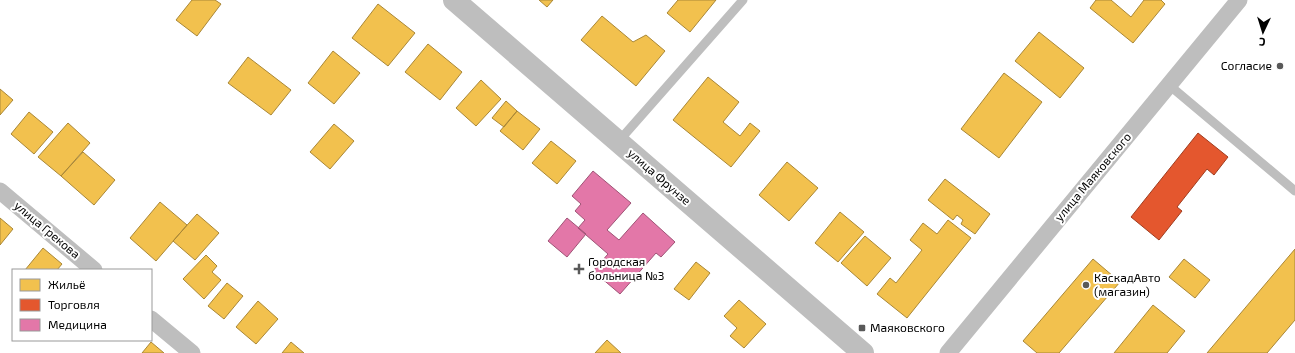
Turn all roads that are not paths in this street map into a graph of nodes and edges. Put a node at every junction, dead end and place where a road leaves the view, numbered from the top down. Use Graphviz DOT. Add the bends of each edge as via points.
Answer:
graph roads {
  1 [pos="454,0"];
  2 [pos="743,0"];
  3 [pos="1239,0"];
  4 [pos="1169,85"];
  5 [pos="618,142"];
  6 [pos="0,191"];
  7 [pos="1295,191"];
  8 [pos="93,269"];
  9 [pos="152,320"];
  10 [pos="192,353"];
  11 [pos="863,353"];
  12 [pos="948,353"];
  1 -- 5 [label="street, улица Фрунзе"];
  2 -- 5 [label="lane"];
  3 -- 4 [label="street, улица Маяковского"];
  4 -- 7 [label="lane"];
  4 -- 12 [label="street, улица Маяковского"];
  5 -- 11 [label="street, улица Фрунзе"];
  6 -- 8 [label="street, улица Грекова"];
  9 -- 10 [label="street"];
}
